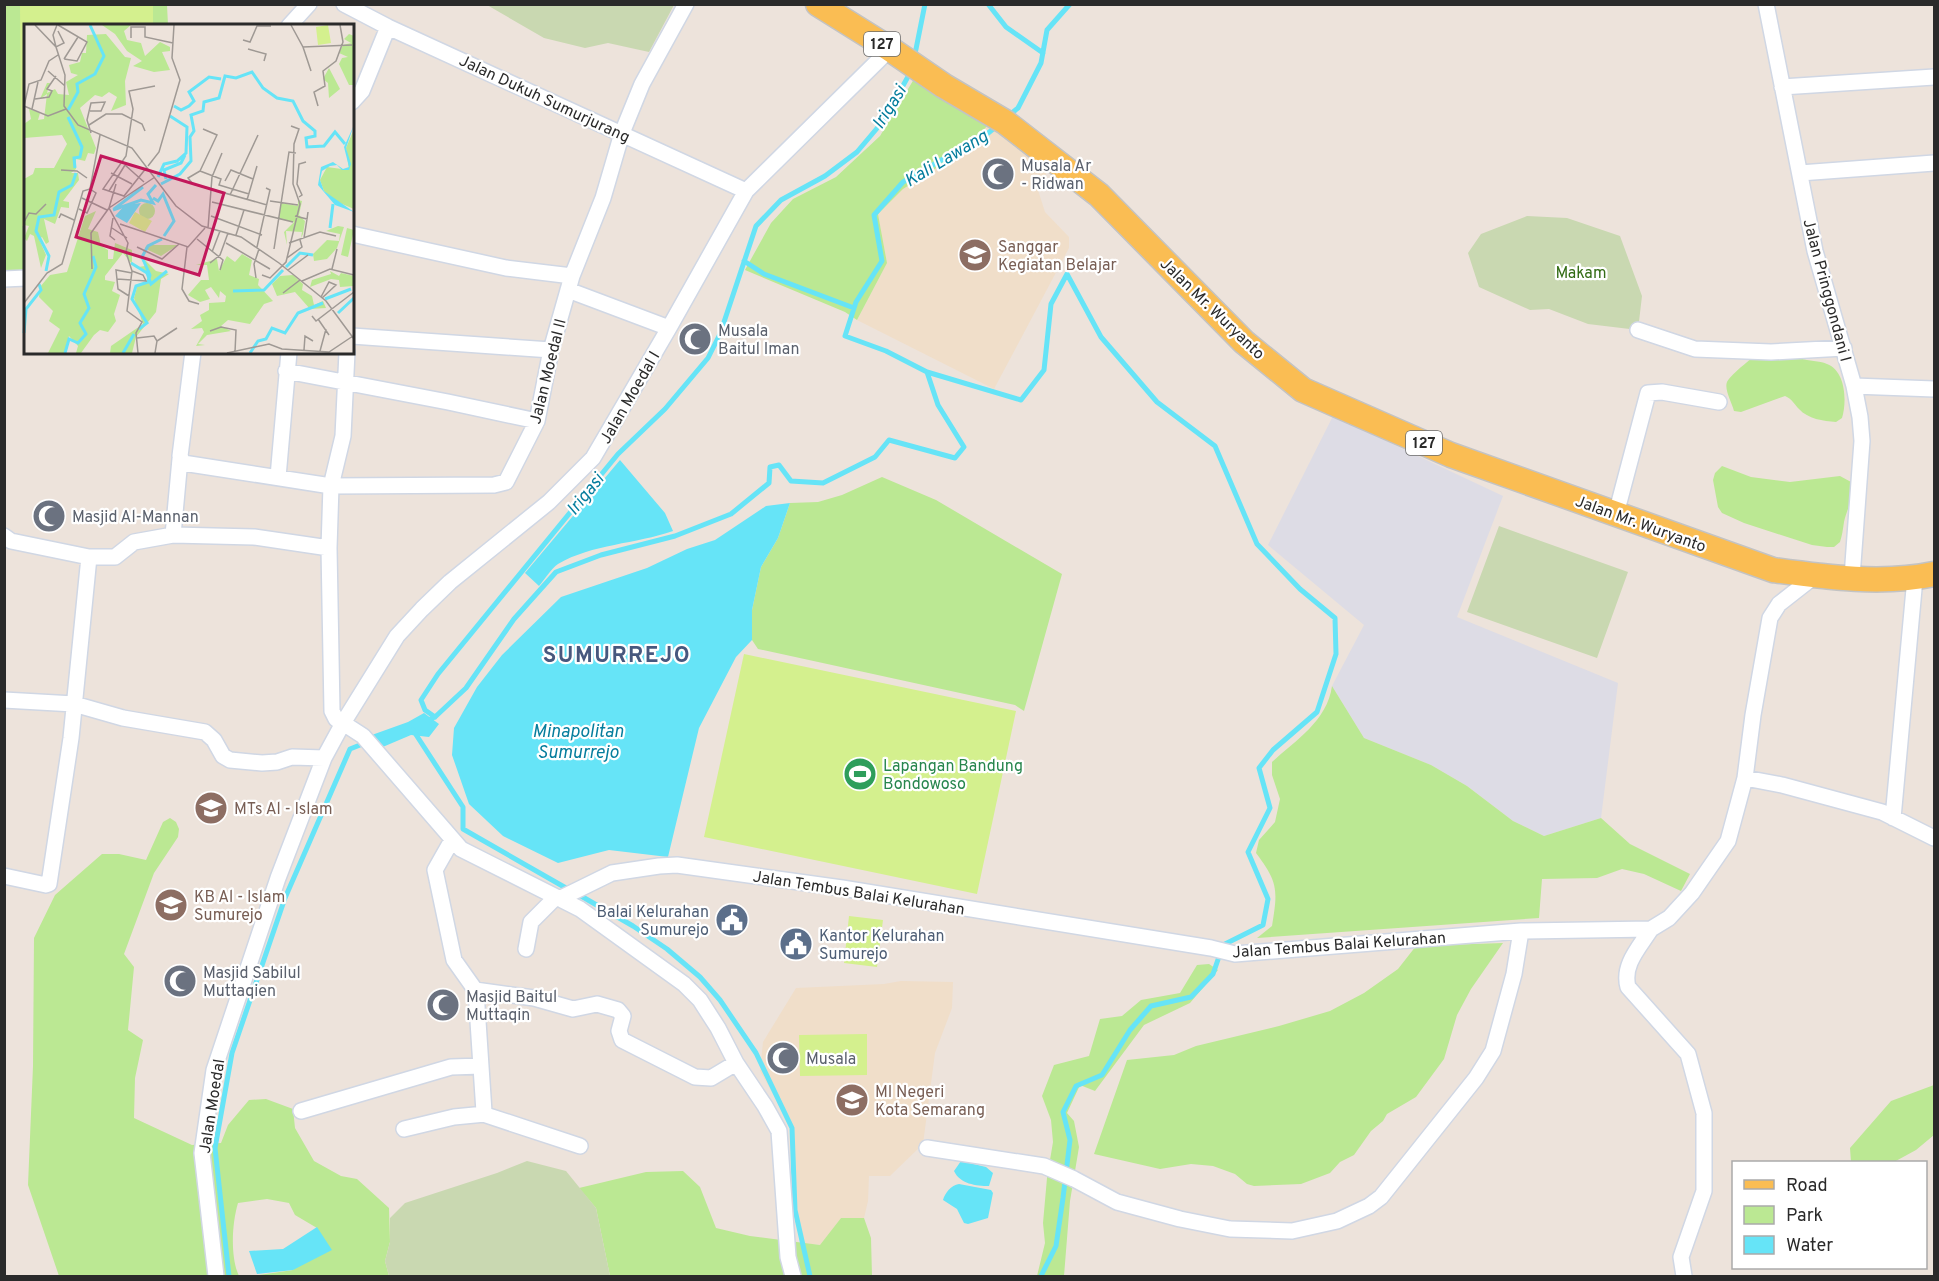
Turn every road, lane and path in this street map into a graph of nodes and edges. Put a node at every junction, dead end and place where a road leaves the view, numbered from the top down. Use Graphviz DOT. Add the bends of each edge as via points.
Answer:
graph roads {
  1 [pos="309,4"];
  2 [pos="344,4"];
  3 [pos="686,4"];
  4 [pos="818,4"];
  5 [pos="1766,4"];
  6 [pos="291,24"];
  7 [pos="388,27"];
  8 [pos="890,49"];
  9 [pos="1935,77"];
  10 [pos="1782,87"];
  11 [pos="354,100"];
  12 [pos="622,133"];
  13 [pos="1935,163"];
  14 [pos="1800,173"];
  15 [pos="746,191"];
  16 [pos="354,234"];
  17 [pos="24,278"];
  18 [pos="4,279"];
  19 [pos="570,283"];
  20 [pos="669,328"];
  21 [pos="1638,330"];
  22 [pos="354,336"];
  23 [pos="1844,348"];
  24 [pos="551,350"];
  25 [pos="193,354"];
  26 [pos="289,354"];
  27 [pos="347,354"];
  28 [pos="286,371"];
  29 [pos="345,383"];
  30 [pos="1854,386"];
  31 [pos="1935,389"];
  32 [pos="1719,402"];
  33 [pos="537,422"];
  34 [pos="180,459"];
  35 [pos="278,477"];
  36 [pos="331,486"];
  37 [pos="1616,514"];
  38 [pos="173,535"];
  39 [pos="4,536"];
  40 [pos="329,548"];
  41 [pos="89,557"];
  42 [pos="1816,575"];
  43 [pos="1925,576"];
  44 [pos="1852,577"];
  45 [pos="4,700"];
  46 [pos="74,704"];
  47 [pos="343,723"];
  48 [pos="333,739"];
  49 [pos="324,758"];
  50 [pos="1745,778"];
  51 [pos="1893,818"];
  52 [pos="1935,838"];
  53 [pos="452,840"];
  54 [pos="4,876"];
  55 [pos="557,898"];
  56 [pos="1651,929"];
  57 [pos="1521,931"];
  58 [pos="526,949"];
  59 [pos="476,990"];
  60 [pos="736,1063"];
  61 [pos="481,1066"];
  62 [pos="301,1111"];
  63 [pos="485,1114"];
  64 [pos="404,1129"];
  65 [pos="580,1146"];
  66 [pos="927,1148"];
  67 [pos="216,1276"];
  68 [pos="793,1276"];
  69 [pos="1684,1276"];
  1 -- 6 [label="street"];
  2 -- 7 [label="street, Jalan Dukuh Sumurjurang"];
  3 -- 12 [label="street, Jalan Moedal II" via="642,84"];
  4 -- 8 [label="main road, Jalan Mr. Wuryanto / 127"];
  5 -- 10 [label="street, Jalan Pringgondani I"];
  7 -- 11 [label="street" via="362,91"];
  7 -- 12 [label="street, Jalan Dukuh Sumurjurang"];
  8 -- 15 [label="street, Jalan Moedal I"];
  8 -- 37 [label="main road, Jalan Mr. Wuryanto / 127" via="1005,122 1099,195 1244,342 1303,390 1451,455"];
  9 -- 10 [label="street"];
  10 -- 14 [label="street, Jalan Pringgondani I"];
  12 -- 15 [label="street, Jalan Dukuh Sumurjurang"];
  12 -- 19 [label="street, Jalan Moedal II" via="603,198"];
  13 -- 14 [label="street"];
  14 -- 23 [label="street, Jalan Pringgondani I" via="1815,251"];
  15 -- 20 [label="street, Jalan Moedal I"];
  16 -- 19 [label="street"];
  17 -- 18 [label="street"];
  19 -- 20 [label="street"];
  19 -- 24 [label="street, Jalan Moedal II"];
  20 -- 47 [label="street, Jalan Moedal I" via="593,458 549,502 422,609 397,636"];
  21 -- 23 [label="street" via="1695,349 1772,352"];
  22 -- 24 [label="street"];
  23 -- 30 [label="street, Jalan Pringgondani I"];
  24 -- 33 [label="street, Jalan Moedal II"];
  25 -- 34 [label="street"];
  26 -- 28 [label="street"];
  27 -- 29 [label="street"];
  28 -- 29 [label="street"];
  28 -- 35 [label="street"];
  29 -- 33 [label="street"];
  29 -- 36 [label="street" via="343,436"];
  30 -- 31 [label="street"];
  30 -- 44 [label="street, Jalan Pringgondani I" via="1863,441"];
  32 -- 37 [label="street" via="1648,393"];
  33 -- 36 [label="street, Jalan Moedal II" via="502,484"];
  34 -- 35 [label="street" via="183,463"];
  34 -- 38 [label="street"];
  35 -- 36 [label="street"];
  36 -- 40 [label="street"];
  37 -- 42 [label="main road, Jalan Mr. Wuryanto / 127" via="1773,570"];
  38 -- 40 [label="street" via="254,537"];
  38 -- 41 [label="street" via="134,542 115,557"];
  39 -- 41 [label="street" via="11,541"];
  40 -- 47 [label="street" via="332,711"];
  41 -- 46 [label="street"];
  42 -- 44 [label="main road, Jalan Mr. Wuryanto / 127"];
  42 -- 50 [label="street" via="1779,604 1770,618"];
  43 -- 44 [label="main road, Jalan Mr. Wuryanto / 127"];
  43 -- 51 [label="street"];
  45 -- 46 [label="street"];
  46 -- 49 [label="street" via="123,718 205,732 230,760 262,763 292,756"];
  46 -- 54 [label="street" via="49,884"];
  47 -- 48 [label="street, Jalan Moedal I"];
  47 -- 53 [label="street" via="363,736"];
  48 -- 49 [label="street, Jalan Moedal"];
  49 -- 67 [label="street, Jalan Moedal" via="278,878 214,1070 202,1153"];
  50 -- 51 [label="street" via="1836,799"];
  50 -- 56 [label="street" via="1728,841 1692,893 1669,918"];
  51 -- 52 [label="street"];
  53 -- 55 [label="street" via="461,849"];
  53 -- 59 [label="street" via="435,870 454,960"];
  55 -- 57 [label="street, Jalan Tembus Balai Kelurahan" via="612,873 676,865 870,892 1235,954"];
  55 -- 58 [label="street, Jalan Tembus Balai Kelurahan" via="531,922"];
  55 -- 60 [label="street" via="580,909 684,984 700,1000"];
  56 -- 57 [label="street, Jalan Tembus Balai Kelurahan"];
  56 -- 69 [label="street" via="1629,963 1625,975 1628,987 1688,1054 1704,1113 1704,1191 1681,1257"];
  57 -- 66 [label="street" via="1493,1051 1476,1078 1381,1197 1337,1221 1292,1231 1230,1229 1117,1202 1044,1167"];
  59 -- 60 [label="street" via="534,998 573,1009 597,1004 618,1010 623,1016 619,1031 622,1040 695,1077 711,1078"];
  59 -- 61 [label="street"];
  60 -- 68 [label="street" via="779,1131 788,1257"];
  61 -- 62 [label="street" via="451,1067"];
  61 -- 63 [label="street"];
  63 -- 64 [label="street" via="454,1116"];
  63 -- 65 [label="street"];
}
